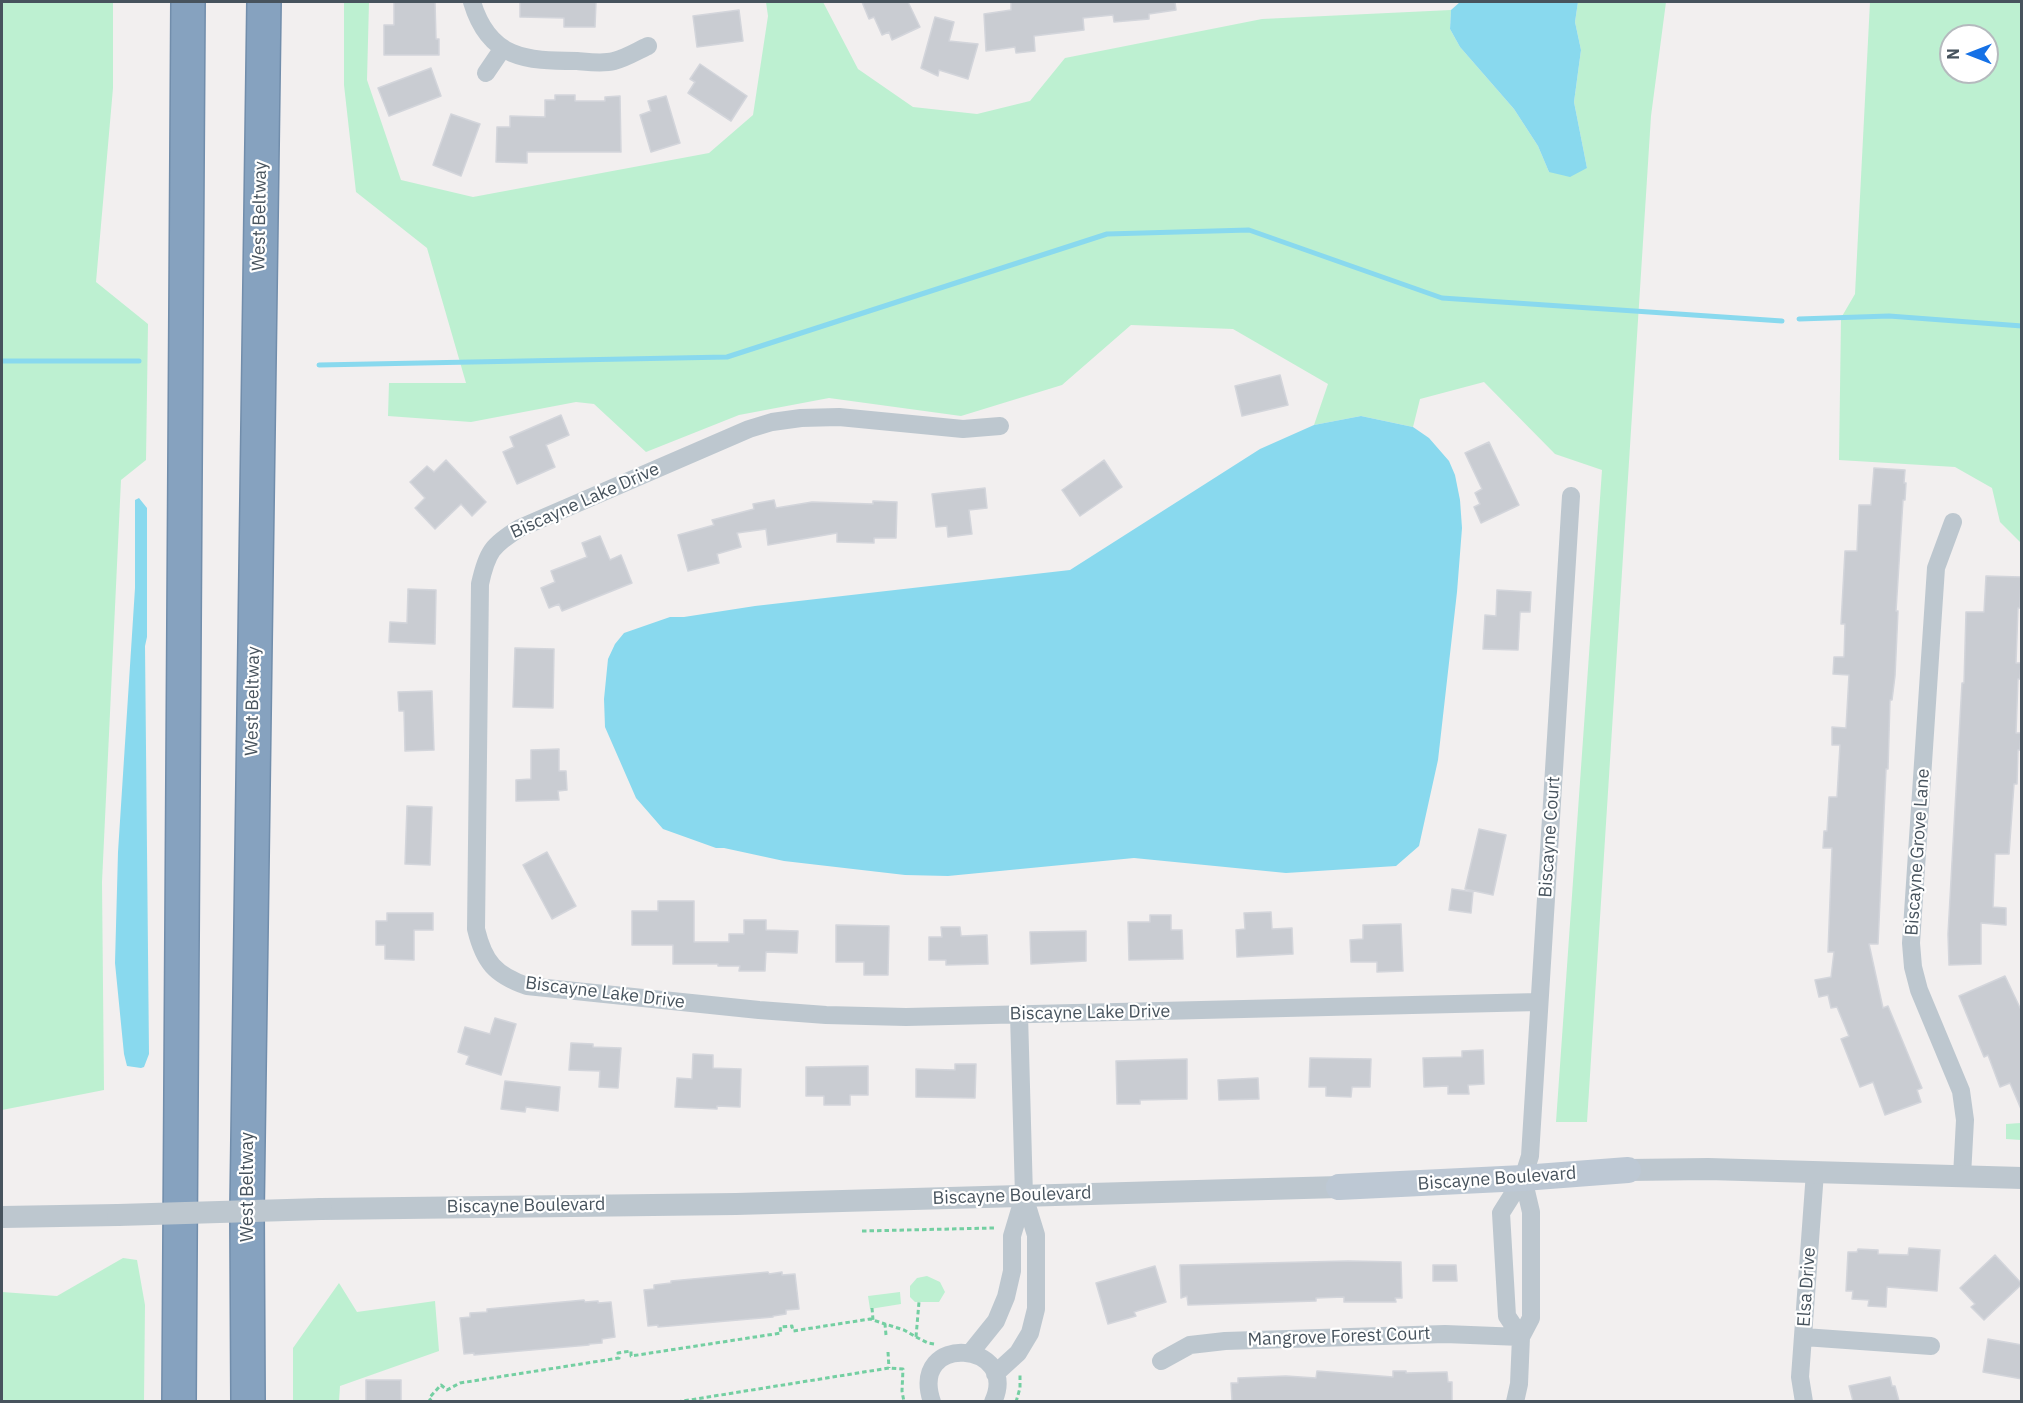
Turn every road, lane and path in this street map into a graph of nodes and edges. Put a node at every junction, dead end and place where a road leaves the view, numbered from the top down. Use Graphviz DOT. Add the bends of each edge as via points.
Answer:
graph roads {
  1 [pos="188,2"];
  2 [pos="264,2"];
  3 [pos="472,2"];
  4 [pos="648,46"];
  5 [pos="503,48"];
  6 [pos="486,73"];
  7 [pos="1000,426"];
  8 [pos="1571,496"];
  9 [pos="1953,522"];
  10 [pos="1539,1002"];
  11 [pos="1019,1014"];
  12 [pos="1628,1170"];
  13 [pos="1815,1172"];
  14 [pos="1962,1176"];
  15 [pos="1523,1178"];
  16 [pos="2022,1178"];
  17 [pos="1339,1187"];
  18 [pos="1024,1196"];
  19 [pos="2,1217"];
  20 [pos="1002,1226"];
  21 [pos="994,1228"];
  22 [pos="862,1231"];
  23 [pos="999,1235"];
  24 [pos="919,1302"];
  25 [pos="872,1308"];
  26 [pos="873,1320"];
  27 [pos="885,1324"];
  28 [pos="886,1335"];
  29 [pos="916,1337"];
  30 [pos="1521,1337"];
  31 [pos="1804,1337"];
  32 [pos="938,1344"];
  33 [pos="1931,1346"];
  34 [pos="888,1352"];
  35 [pos="971,1353"];
  36 [pos="1161,1361"];
  37 [pos="889,1368"];
  38 [pos="995,1374"];
  39 [pos="179,1401"];
  40 [pos="248,1401"];
  41 [pos="432,1401"];
  42 [pos="677,1401"];
  43 [pos="904,1401"];
  44 [pos="932,1401"];
  45 [pos="993,1401"];
  46 [pos="1515,1401"];
  47 [pos="1804,1401"];
  1 -- 39 [label="highway"];
  2 -- 40 [label="highway, West Beltway" via="247,1211"];
  3 -- 5 [label="street" via="487,33"];
  4 -- 5 [label="street" via="613,62 538,61"];
  5 -- 6 [label="street"];
  7 -- 11 [label="street, Biscayne Lake Drive" via="963,429 839,417 772,422 748,429 500,540 490,552 480,584 476,930 481,950 492,966 509,980 527,986 826,1016"];
  8 -- 10 [label="street, Biscayne Court"];
  9 -- 14 [label="street, Biscayne Grove Lane" via="1936,568 1911,943 1919,990 1961,1091 1965,1120"];
  10 -- 11 [label="street, Biscayne Lake Drive"];
  10 -- 15 [label="street, Biscayne Court" via="1530,1156"];
  11 -- 18 [label="street"];
  12 -- 13 [label="street, Biscayne Boulevard"];
  12 -- 15 [label="main road, Biscayne Boulevard"];
  13 -- 14 [label="street, Biscayne Boulevard"];
  13 -- 31 [label="street, Elsa Drive"];
  14 -- 16 [label="street, Biscayne Boulevard"];
  15 -- 17 [label="main road, Biscayne Boulevard"];
  15 -- 30 [label="street" via="1531,1212 1531,1318"];
  15 -- 30 [label="street" via="1501,1213 1507,1316"];
  17 -- 18 [label="street, Biscayne Boulevard"];
  18 -- 19 [label="street, Biscayne Boulevard, bridge"];
  18 -- 35 [label="street" via="1014,1226 1012,1271 1006,1297 996,1321"];
  18 -- 38 [label="street" via="1036,1235 1035,1309 1030,1333 1018,1353"];
  20 -- 21 [label="path"];
  21 -- 22 [label="path"];
  21 -- 23 [label="path"];
  24 -- 29 [label="path"];
  25 -- 26 [label="path"];
  26 -- 27 [label="path"];
  26 -- 41 [label="path" via="793,1331 792,1326 780,1327 781,1333 631,1356 631,1351 618,1353 619,1358 460,1383 447,1390 441,1385 429,1398"];
  27 -- 28 [label="path"];
  27 -- 29 [label="path"];
  29 -- 32 [label="path"];
  30 -- 36 [label="street, Mangrove Forest Court" via="1445,1334 1225,1341 1191,1345"];
  30 -- 46 [label="street"];
  31 -- 33 [label="street"];
  31 -- 47 [label="street, Elsa Drive" via="1800,1377"];
  34 -- 37 [label="path"];
  35 -- 38 [label="street" via="981,1357"];
  35 -- 44 [label="street" via="949,1354 932,1369 928,1380"];
  37 -- 42 [label="path"];
  37 -- 43 [label="path" via="903,1369"];
  38 -- 45 [label="street"];
}
